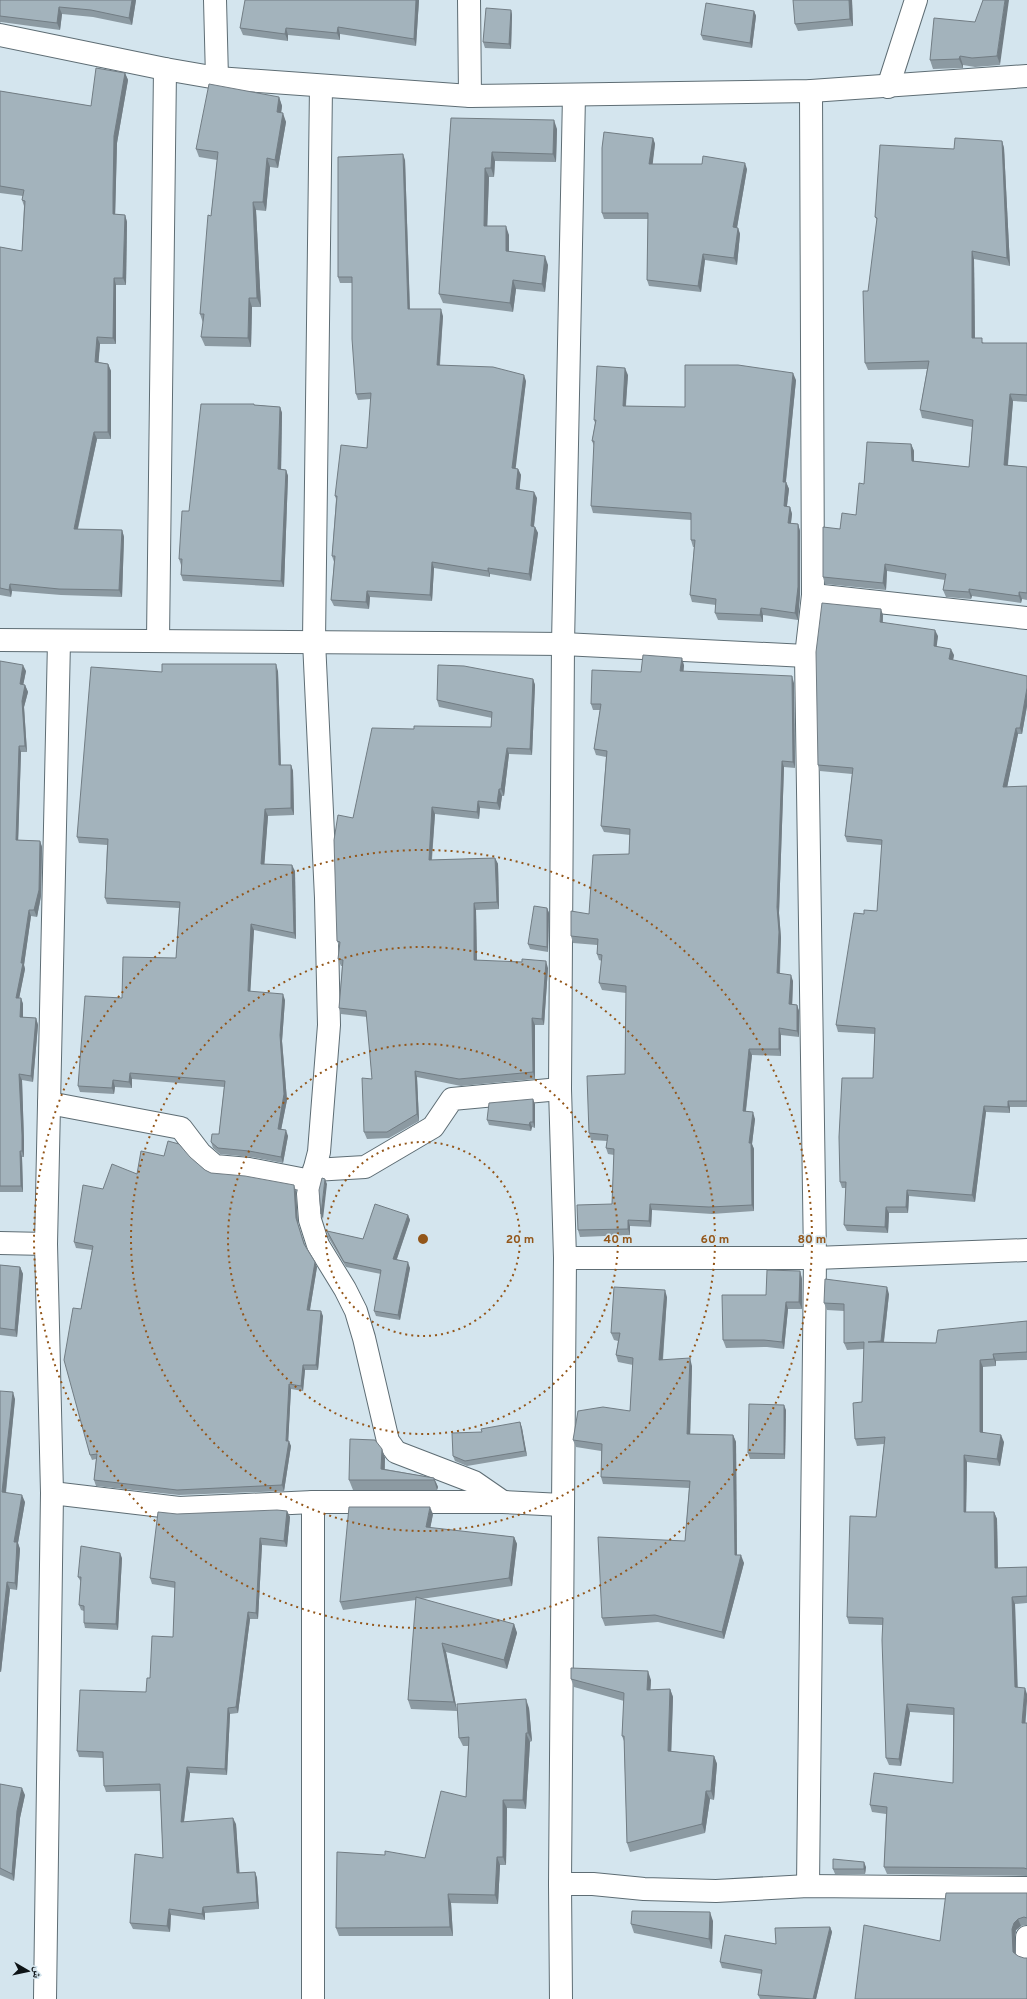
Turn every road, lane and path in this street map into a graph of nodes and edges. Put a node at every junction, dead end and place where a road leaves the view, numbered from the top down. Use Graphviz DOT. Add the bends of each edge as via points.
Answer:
graph roads {
  1 [pos="216,0"];
  2 [pos="469,0"];
  3 [pos="916,0"];
  4 [pos="0,35"];
  5 [pos="166,70"];
  6 [pos="1027,76"];
  7 [pos="218,78"];
  8 [pos="321,86"];
  9 [pos="888,87"];
  10 [pos="811,91"];
  11 [pos="574,95"];
  12 [pos="470,96"];
  13 [pos="813,595"];
  14 [pos="1027,618"];
  15 [pos="0,640"];
  16 [pos="158,640"];
  17 [pos="59,641"];
  18 [pos="314,641"];
  19 [pos="563,644"];
  20 [pos="806,656"];
  21 [pos="560,1089"];
  22 [pos="49,1103"];
  23 [pos="313,1176"];
  24 [pos="0,1243"];
  25 [pos="46,1244"];
  26 [pos="1027,1250"];
  27 [pos="564,1258"];
  28 [pos="815,1258"];
  29 [pos="52,1493"];
  30 [pos="313,1502"];
  31 [pos="504,1502"];
  32 [pos="562,1505"];
  33 [pos="560,1884"];
  34 [pos="808,1886"];
  35 [pos="1027,1888"];
  36 [pos="1027,1937"];
  37 [pos="1027,1953"];
  38 [pos="46,1999"];
  39 [pos="312,1999"];
  40 [pos="561,1999"];
  1 -- 7 [label="street"];
  2 -- 12 [label="street"];
  3 -- 9 [label="street"];
  4 -- 5 [label="street"];
  5 -- 7 [label="street"];
  5 -- 16 [label="street"];
  6 -- 9 [label="street"];
  7 -- 8 [label="street"];
  8 -- 12 [label="street"];
  8 -- 18 [label="street"];
  9 -- 10 [label="street"];
  10 -- 11 [label="street"];
  10 -- 13 [label="street"];
  11 -- 12 [label="street"];
  11 -- 19 [label="street"];
  13 -- 14 [label="street"];
  13 -- 20 [label="street"];
  15 -- 17 [label="street"];
  16 -- 17 [label="street"];
  16 -- 18 [label="street"];
  17 -- 22 [label="street"];
  18 -- 19 [label="street"];
  18 -- 23 [label="street" via="329,1025 319,1152"];
  19 -- 20 [label="street"];
  19 -- 21 [label="street"];
  20 -- 28 [label="street"];
  21 -- 23 [label="street" via="452,1099 433,1127 365,1167"];
  21 -- 27 [label="street"];
  22 -- 23 [label="street" via="181,1128 200,1153 215,1166"];
  22 -- 25 [label="street"];
  23 -- 31 [label="street" via="308,1194 310,1220 318,1245 356,1311 388,1441 396,1452 474,1482"];
  24 -- 25 [label="street"];
  25 -- 29 [label="street"];
  26 -- 28 [label="street"];
  27 -- 28 [label="street"];
  27 -- 32 [label="street"];
  28 -- 34 [label="street"];
  29 -- 30 [label="street" via="179,1508"];
  29 -- 38 [label="street"];
  30 -- 31 [label="street"];
  30 -- 39 [label="street"];
  31 -- 32 [label="street"];
  32 -- 33 [label="street"];
  33 -- 34 [label="street" via="716,1891"];
  33 -- 40 [label="street"];
  34 -- 35 [label="street"];
  36 -- 37 [label="street"];
}
